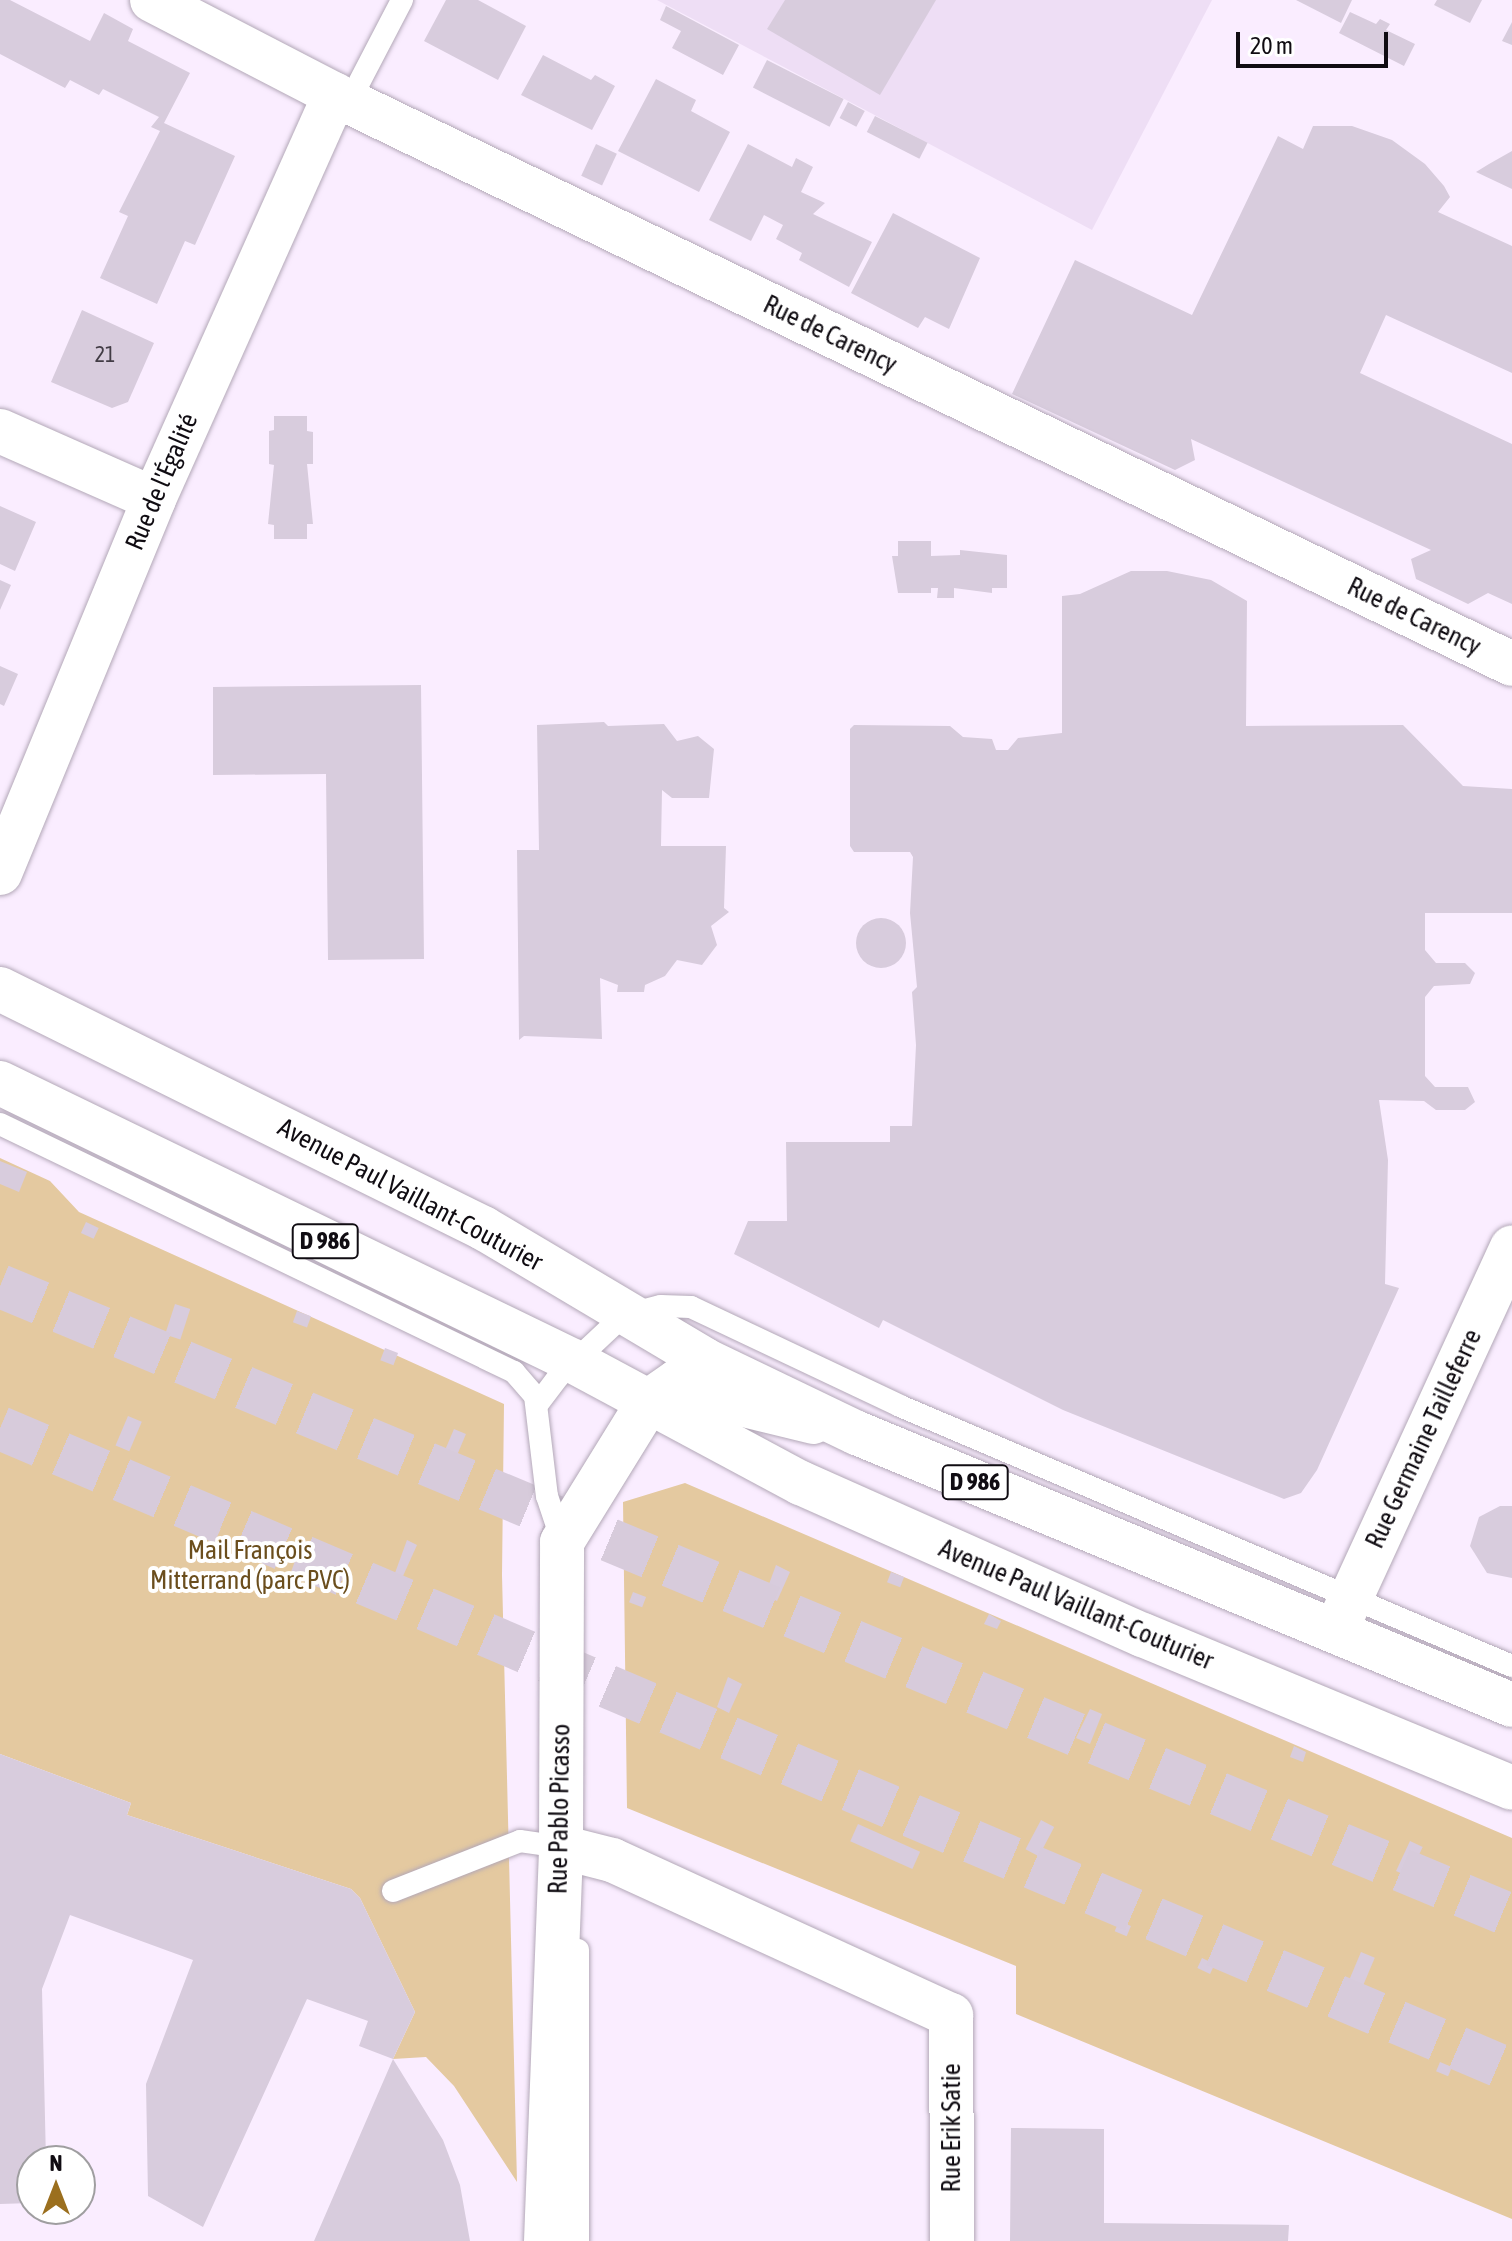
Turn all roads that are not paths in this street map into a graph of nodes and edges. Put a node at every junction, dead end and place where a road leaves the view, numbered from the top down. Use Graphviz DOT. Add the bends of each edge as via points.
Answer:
graph roads {
  1 [pos="152,0"];
  2 [pos="402,0"];
  3 [pos="342,98"];
  4 [pos="0,431"];
  5 [pos="154,499"];
  6 [pos="1512,664"];
  7 [pos="0,873"];
  8 [pos="0,989"];
  9 [pos="0,1083"];
  10 [pos="0,1124"];
  11 [pos="1512,1248"];
  12 [pos="623,1316"];
  13 [pos="573,1361"];
  14 [pos="649,1401"];
  15 [pos="537,1405"];
  16 [pos="857,1433"];
  17 [pos="562,1542"];
  18 [pos="1343,1614"];
  19 [pos="1512,1666"];
  20 [pos="1512,1705"];
  21 [pos="1512,1788"];
  22 [pos="561,1847"];
  23 [pos="393,1891"];
  24 [pos="546,2241"];
  25 [pos="578,2241"];
  26 [pos="952,2241"];
  1 -- 3 [label="street, Rue de Carency"];
  2 -- 3 [label="lane"];
  3 -- 5 [label="street, Rue de l'Égalité"];
  3 -- 6 [label="street, Rue de Carency"];
  4 -- 5 [label="street"];
  5 -- 7 [label="street, Rue de l'Égalité"];
  8 -- 12 [label="street, Avenue Paul Vaillant-Couturier / D 986" via="483,1228"];
  9 -- 13 [label="street, Avenue Paul Vaillant-Couturier / D 986"];
  10 -- 15 [label="lane" via="514,1372"];
  11 -- 18 [label="street, Rue Germaine Tailleferre"];
  12 -- 13 [label="lane"];
  12 -- 16 [label="street, Avenue Paul Vaillant-Couturier / D 986"];
  12 -- 18 [label="lane" via="661,1306 691,1307"];
  13 -- 14 [label="street, Avenue Paul Vaillant-Couturier / D 986"];
  13 -- 15 [label="lane"];
  14 -- 16 [label="street, Avenue Paul Vaillant-Couturier" via="678,1381 719,1399"];
  14 -- 17 [label="street"];
  14 -- 21 [label="street, Avenue Paul Vaillant-Couturier / D 986" via="801,1483 960,1556"];
  15 -- 17 [label="lane" via="547,1496"];
  16 -- 18 [label="street, Avenue Paul Vaillant-Couturier / D 986"];
  17 -- 22 [label="street, Rue Pablo Picasso"];
  18 -- 19 [label="lane"];
  18 -- 20 [label="street, Avenue Paul Vaillant-Couturier / D 986"];
  22 -- 23 [label="lane" via="520,1841"];
  22 -- 24 [label="street, Rue Pablo Picasso"];
  22 -- 25 [label="lane" via="578,1875"];
  22 -- 26 [label="street, Rue Erik Satie" via="612,1860 951,2015"];
}
